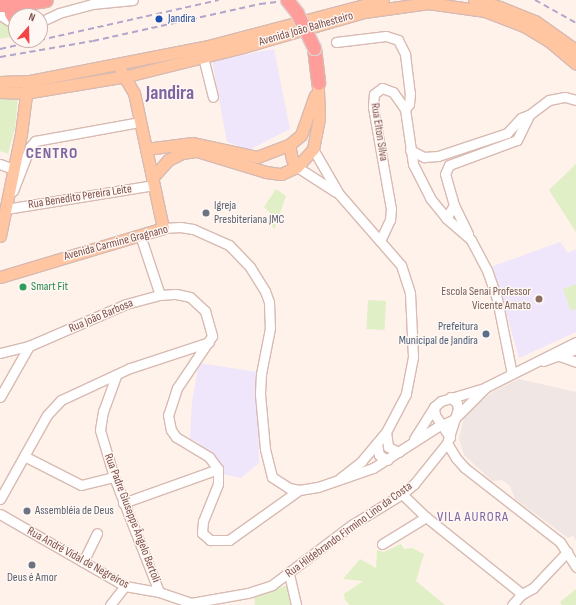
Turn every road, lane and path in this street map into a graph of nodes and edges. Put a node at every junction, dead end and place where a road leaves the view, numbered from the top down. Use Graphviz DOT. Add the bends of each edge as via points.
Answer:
graph roads {
  1 [pos="40,0"];
  2 [pos="46,0"];
  3 [pos="51,0"];
  4 [pos="133,0"];
  5 [pos="287,0"];
  6 [pos="384,0"];
  7 [pos="474,0"];
  8 [pos="18,4"];
  9 [pos="0,5"];
  10 [pos="14,8"];
  11 [pos="48,18"];
  12 [pos="336,42"];
  13 [pos="576,50"];
  14 [pos="203,57"];
  15 [pos="576,64"];
  16 [pos="110,66"];
  17 [pos="141,73"];
  18 [pos="127,76"];
  19 [pos="30,81"];
  20 [pos="0,82"];
  21 [pos="318,83"];
  22 [pos="0,92"];
  23 [pos="134,93"];
  24 [pos="24,94"];
  25 [pos="213,97"];
  26 [pos="576,100"];
  27 [pos="405,109"];
  28 [pos="529,115"];
  29 [pos="140,122"];
  30 [pos="301,135"];
  31 [pos="289,145"];
  32 [pos="146,149"];
  33 [pos="313,149"];
  34 [pos="410,150"];
  35 [pos="0,164"];
  36 [pos="297,167"];
  37 [pos="13,169"];
  38 [pos="153,181"];
  39 [pos="339,194"];
  40 [pos="454,205"];
  41 [pos="6,209"];
  42 [pos="446,218"];
  43 [pos="163,228"];
  44 [pos="140,235"];
  45 [pos="0,236"];
  46 [pos="471,240"];
  47 [pos="380,241"];
  48 [pos="0,266"];
  49 [pos="3,276"];
  50 [pos="160,295"];
  51 [pos="209,342"];
  52 [pos="576,342"];
  53 [pos="29,346"];
  54 [pos="576,349"];
  55 [pos="0,353"];
  56 [pos="556,354"];
  57 [pos="576,362"];
  58 [pos="512,374"];
  59 [pos="116,376"];
  60 [pos="486,387"];
  61 [pos="0,397"];
  62 [pos="450,397"];
  63 [pos="434,407"];
  64 [pos="458,416"];
  65 [pos="441,425"];
  66 [pos="386,432"];
  67 [pos="449,440"];
  68 [pos="412,442"];
  69 [pos="377,443"];
  70 [pos="399,452"];
  71 [pos="24,456"];
  72 [pos="388,460"];
  73 [pos="218,469"];
  74 [pos="114,477"];
  75 [pos="336,481"];
  76 [pos="299,490"];
  77 [pos="402,494"];
  78 [pos="0,500"];
  79 [pos="124,503"];
  80 [pos="0,514"];
  81 [pos="426,517"];
  82 [pos="98,533"];
  83 [pos="382,544"];
  84 [pos="567,552"];
  85 [pos="83,562"];
  86 [pos="576,567"];
  87 [pos="289,574"];
  88 [pos="112,579"];
  89 [pos="125,586"];
  90 [pos="160,592"];
  91 [pos="522,594"];
  92 [pos="173,601"];
  93 [pos="111,602"];
  94 [pos="296,605"];
  95 [pos="512,605"];
  1 -- 2 [label="highway"];
  2 -- 3 [label="highway"];
  2 -- 8 [label="highway"];
  4 -- 11 [label="street" via="92,4 59,12"];
  5 -- 21 [label="highway, bridge" via="297,13 314,48"];
  6 -- 16 [label="main road, Avenida João Balhesteiro" via="210,45"];
  7 -- 13 [label="main road" via="500,7 535,22"];
  8 -- 9 [label="highway"];
  8 -- 10 [label="highway"];
  12 -- 27 [label="street" via="386,36 398,40 405,54 410,93 409,104"];
  14 -- 15 [label="main road, Avenida João Balhesteiro" via="364,12 428,3 485,11 524,26 549,41"];
  14 -- 17 [label="main road, Avenida João Balhesteiro"];
  14 -- 25 [label="street"];
  16 -- 18 [label="main road"];
  16 -- 19 [label="main road, Avenida João Balhesteiro"];
  17 -- 18 [label="main road, Avenida João Balhesteiro"];
  17 -- 23 [label="main road"];
  18 -- 23 [label="main road"];
  18 -- 24 [label="main road, Avenida João Balhesteiro"];
  19 -- 20 [label="main road, Avenida João Balhesteiro"];
  19 -- 24 [label="main road"];
  21 -- 30 [label="main road" via="307,124"];
  21 -- 33 [label="main road" via="319,119"];
  22 -- 24 [label="main road, Avenida João Balhesteiro"];
  23 -- 29 [label="main road"];
  24 -- 37 [label="main road" via="21,134"];
  26 -- 28 [label="street" via="558,97"];
  27 -- 34 [label="street"];
  27 -- 47 [label="street, Rua Elton Silva" via="388,90 377,90 374,94 373,107 391,209 390,220"];
  28 -- 34 [label="street" via="521,118 507,133 438,156 424,157"];
  28 -- 40 [label="street" via="517,140 447,168 445,174"];
  29 -- 32 [label="main road"];
  29 -- 41 [label="street" via="35,141 30,147"];
  30 -- 31 [label="main road"];
  30 -- 33 [label="main road"];
  31 -- 32 [label="main road" via="257,157 193,143"];
  31 -- 36 [label="main road"];
  32 -- 38 [label="main road"];
  33 -- 36 [label="main road"];
  33 -- 39 [label="street"];
  34 -- 42 [label="street" via="420,179"];
  35 -- 37 [label="street"];
  36 -- 38 [label="main road" via="281,174 266,172 197,151 182,153 168,160"];
  36 -- 39 [label="street"];
  37 -- 41 [label="main road"];
  38 -- 41 [label="street, Rua Benedito Pereira Leite"];
  38 -- 43 [label="main road"];
  39 -- 47 [label="street"];
  40 -- 42 [label="street"];
  40 -- 46 [label="street"];
  41 -- 45 [label="main road"];
  42 -- 46 [label="street"];
  43 -- 44 [label="main road, Avenida Carmine Gragnano"];
  43 -- 76 [label="street, Avenida Carmine Gragnano" via="193,229 228,245 250,267 265,291 269,302 270,328 261,374 260,394 267,464 269,471 283,487"];
  44 -- 49 [label="main road, Avenida Carmine Gragnano"];
  44 -- 50 [label="street"];
  46 -- 58 [label="street" via="493,285"];
  47 -- 66 [label="street" via="401,265 409,283 414,357 406,394"];
  48 -- 49 [label="main road"];
  50 -- 51 [label="street, Rua João Barbosa" via="176,294 196,301 205,311 210,324 212,336"];
  50 -- 53 [label="street, Rua João Barbosa" via="126,304"];
  51 -- 59 [label="street" via="130,368"];
  51 -- 73 [label="street" via="177,388 168,415 171,430 176,437 209,457"];
  52 -- 56 [label="street, Avenida Carmine Gragnano"];
  53 -- 55 [label="street, Rua João Barbosa"];
  53 -- 61 [label="street"];
  54 -- 56 [label="street, Avenida Carmine Gragnano"];
  56 -- 57 [label="street"];
  56 -- 58 [label="street, Avenida Carmine Gragnano"];
  58 -- 60 [label="street, Avenida Carmine Gragnano"];
  59 -- 71 [label="street" via="61,400 52,407"];
  59 -- 74 [label="street, Rua Padre Giuseppe Ângelo Bertoli" via="100,423"];
  60 -- 62 [label="street, Avenida Carmine Gragnano"];
  60 -- 64 [label="street, Avenida Carmine Gragnano"];
  62 -- 63 [label="street, Avenida Carmine Gragnano"];
  62 -- 64 [label="street" via="458,406"];
  63 -- 65 [label="street"];
  63 -- 68 [label="street, Avenida Carmine Gragnano"];
  64 -- 65 [label="street, Avenida Carmine Gragnano"];
  64 -- 67 [label="street"];
  65 -- 67 [label="street"];
  65 -- 68 [label="street, Avenida Carmine Gragnano"];
  66 -- 69 [label="street"];
  66 -- 70 [label="street" via="388,447"];
  67 -- 77 [label="street, Rua Hildebrando Firmino Lino da Costa"];
  67 -- 84 [label="street" via="456,458 465,468 550,532"];
  68 -- 70 [label="street, Avenida Carmine Gragnano"];
  69 -- 72 [label="street" via="379,454"];
  69 -- 75 [label="street" via="354,468"];
  70 -- 72 [label="street, Avenida Carmine Gragnano"];
  71 -- 74 [label="street" via="82,485"];
  71 -- 78 [label="street"];
  72 -- 75 [label="street, Avenida Carmine Gragnano" via="360,474"];
  73 -- 76 [label="street" via="218,484 202,528 202,533 210,540 230,540"];
  73 -- 79 [label="street"];
  74 -- 79 [label="street, Rua Padre Giuseppe Ângelo Bertoli"];
  75 -- 76 [label="street, Avenida Carmine Gragnano"];
  77 -- 81 [label="street"];
  77 -- 87 [label="street, Rua Hildebrando Firmino Lino da Costa" via="353,524"];
  79 -- 90 [label="street, Rua Padre Giuseppe Ângelo Bertoli"];
  80 -- 85 [label="street, Rua André Vidal de Negreiros"];
  81 -- 83 [label="street"];
  81 -- 91 [label="street"];
  82 -- 85 [label="street"];
  84 -- 86 [label="street"];
  84 -- 91 [label="street" via="533,588"];
  85 -- 88 [label="street, Rua André Vidal de Negreiros"];
  87 -- 92 [label="street, Rua Hildebrando Firmino Lino da Costa" via="263,589 221,599"];
  87 -- 94 [label="street"];
  88 -- 89 [label="street, Rua André Vidal de Negreiros"];
  88 -- 93 [label="street"];
  89 -- 90 [label="street, Rua André Vidal de Negreiros"];
  89 -- 93 [label="street"];
  90 -- 92 [label="street, Rua Hildebrando Firmino Lino da Costa"];
  91 -- 95 [label="street"];
}
